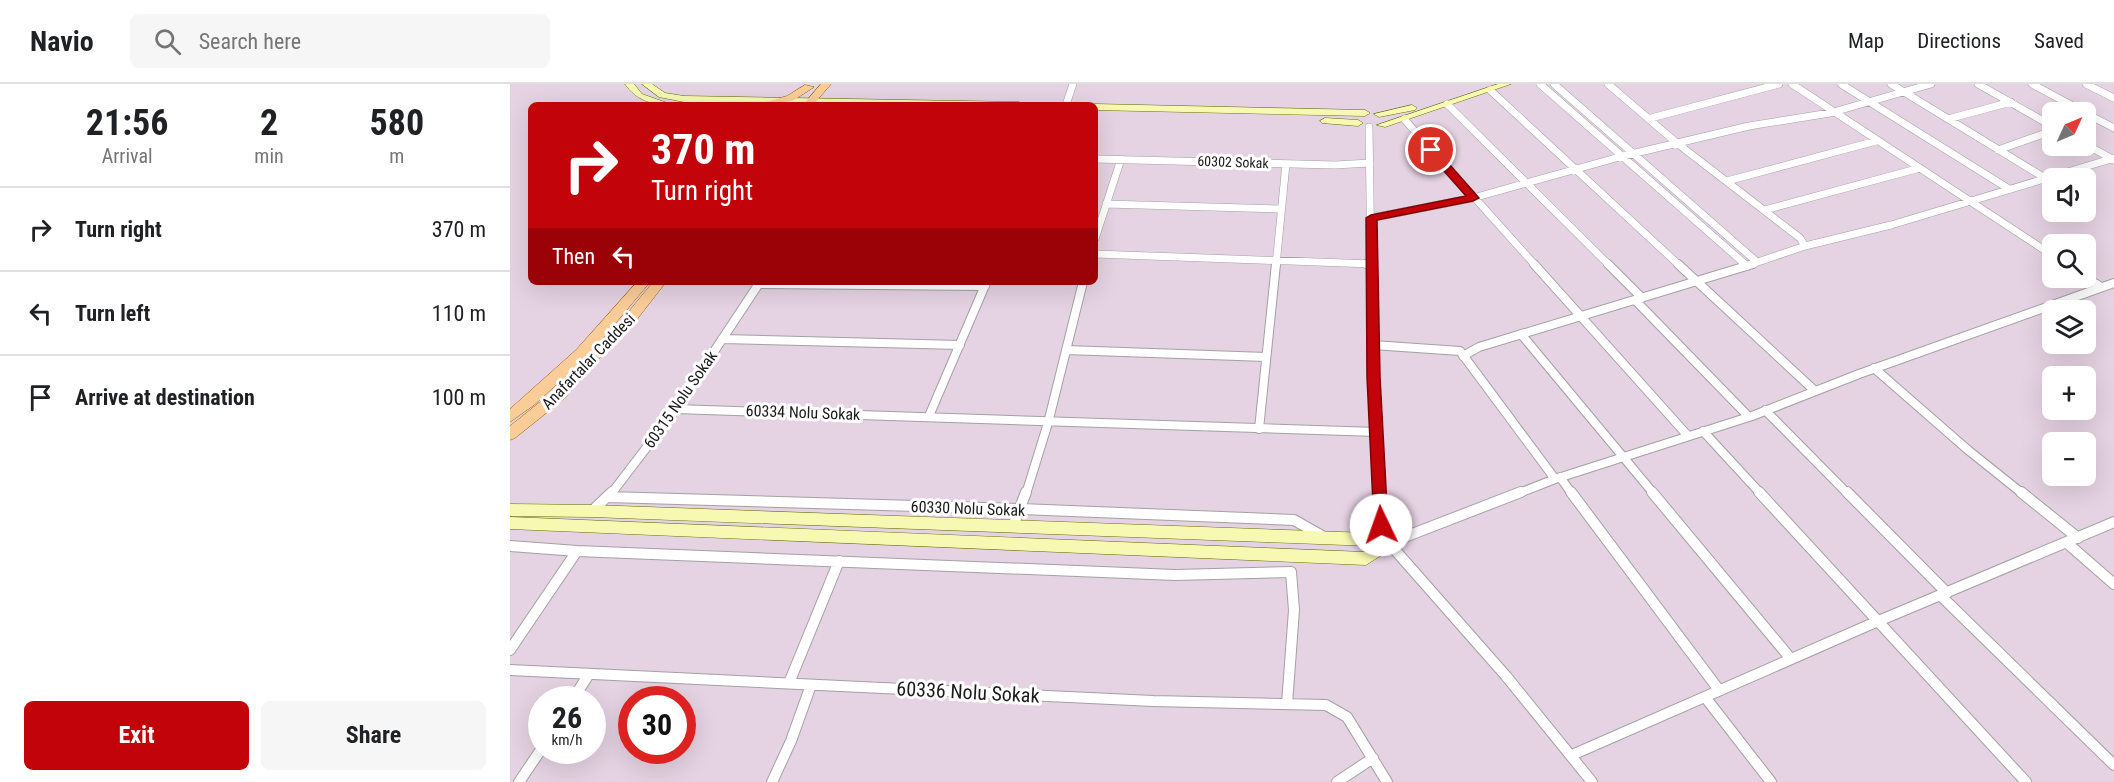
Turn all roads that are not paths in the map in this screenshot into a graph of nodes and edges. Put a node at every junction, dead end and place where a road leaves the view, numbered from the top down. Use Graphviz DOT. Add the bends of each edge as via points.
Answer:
graph roads {
  1 [pos="629,84"];
  2 [pos="646,84"];
  3 [pos="1073,84"];
  4 [pos="1507,84"];
  5 [pos="1540,84"];
  6 [pos="1554,84"];
  7 [pos="1608,84"];
  8 [pos="1779,84"];
  9 [pos="1792,84"];
  10 [pos="1841,84"];
  11 [pos="1891,84"];
  12 [pos="1931,84"];
  13 [pos="1978,84"];
  14 [pos="2032,84"];
  15 [pos="2086,84"];
  16 [pos="817,86"];
  17 [pos="1488,87"];
  18 [pos="1905,92"];
  19 [pos="2114,98"];
  20 [pos="661,102"];
  21 [pos="771,102"];
  22 [pos="797,102"];
  23 [pos="810,102"];
  24 [pos="830,102"];
  25 [pos="1067,102"];
  26 [pos="1870,102"];
  27 [pos="2010,102"];
  28 [pos="2065,102"];
  29 [pos="1447,104"];
  30 [pos="1098,107"];
  31 [pos="1834,111"];
  32 [pos="1365,112"];
  33 [pos="1379,114"];
  34 [pos="1098,116"];
  35 [pos="1651,118"];
  36 [pos="1404,119"];
  37 [pos="1948,119"];
  38 [pos="2096,119"];
  39 [pos="2042,120"];
  40 [pos="1358,123"];
  41 [pos="1382,125"];
  42 [pos="1369,127"];
  43 [pos="2114,128"];
  44 [pos="2042,135"];
  45 [pos="1876,141"];
  46 [pos="1678,144"];
  47 [pos="1998,150"];
  48 [pos="2096,150"];
  49 [pos="1633,153"];
  50 [pos="1623,156"];
  51 [pos="1098,159"];
  52 [pos="1121,159"];
  53 [pos="2113,159"];
  54 [pos="1370,163"];
  55 [pos="1286,164"];
  56 [pos="1920,168"];
  57 [pos="2081,168"];
  58 [pos="1575,170"];
  59 [pos="2042,176"];
  60 [pos="2042,179"];
  61 [pos="1727,181"];
  62 [pos="1525,184"];
  63 [pos="2009,189"];
  64 [pos="1473,198"];
  65 [pos="1970,201"];
  66 [pos="1106,204"];
  67 [pos="1281,209"];
  68 [pos="1765,210"];
  69 [pos="1371,218"];
  70 [pos="1098,229"];
  71 [pos="1805,246"];
  72 [pos="2042,248"];
  73 [pos="1098,254"];
  74 [pos="1276,261"];
  75 [pos="1757,262"];
  76 [pos="1372,264"];
  77 [pos="1747,266"];
  78 [pos="1696,281"];
  79 [pos="2114,283"];
  80 [pos="2096,284"];
  81 [pos="641,285"];
  82 [pos="658,285"];
  83 [pos="758,285"];
  84 [pos="986,285"];
  85 [pos="1082,285"];
  86 [pos="2101,287"];
  87 [pos="1639,299"];
  88 [pos="1581,316"];
  89 [pos="1521,334"];
  90 [pos="722,339"];
  91 [pos="960,345"];
  92 [pos="1373,345"];
  93 [pos="1066,350"];
  94 [pos="1464,356"];
  95 [pos="1266,357"];
  96 [pos="1874,368"];
  97 [pos="1815,391"];
  98 [pos="676,409"];
  99 [pos="1765,410"];
  100 [pos="929,416"];
  101 [pos="510,417"];
  102 [pos="1749,417"];
  103 [pos="527,422"];
  104 [pos="1048,423"];
  105 [pos="1259,429"];
  106 [pos="1703,431"];
  107 [pos="1377,432"];
  108 [pos="510,434"];
  109 [pos="1688,436"];
  110 [pos="510,440"];
  111 [pos="1624,457"];
  112 [pos="1557,478"];
  113 [pos="608,497"];
  114 [pos="1021,509"];
  115 [pos="510,510"];
  116 [pos="592,511"];
  117 [pos="2114,522"];
  118 [pos="510,523"];
  119 [pos="1013,526"];
  120 [pos="1324,537"];
  121 [pos="2078,538"];
  122 [pos="1389,543"];
  123 [pos="2067,543"];
  124 [pos="510,546"];
  125 [pos="577,551"];
  126 [pos="839,561"];
  127 [pos="2114,585"];
  128 [pos="1943,594"];
  129 [pos="1879,620"];
  130 [pos="510,650"];
  131 [pos="1791,659"];
  132 [pos="510,670"];
  133 [pos="589,674"];
  134 [pos="789,684"];
  135 [pos="811,685"];
  136 [pos="581,686"];
  137 [pos="1719,690"];
  138 [pos="1706,697"];
  139 [pos="1287,704"];
  140 [pos="1572,755"];
  141 [pos="1372,758"];
  142 [pos="531,764"];
  143 [pos="2114,765"];
  144 [pos="519,782"];
  145 [pos="772,782"];
  146 [pos="1337,782"];
  147 [pos="1387,782"];
  148 [pos="1592,782"];
  149 [pos="1770,782"];
  150 [pos="2026,782"];
  1 -- 20 [label="main road" via="639,96"];
  2 -- 21 [label="main road" via="662,95 684,99"];
  3 -- 25 [label="street"];
  4 -- 17 [label="main road"];
  5 -- 50 [label="street"];
  6 -- 49 [label="street"];
  7 -- 35 [label="street"];
  8 -- 35 [label="street"];
  9 -- 31 [label="street"];
  10 -- 26 [label="street"];
  11 -- 18 [label="street"];
  12 -- 18 [label="street"];
  13 -- 27 [label="street"];
  14 -- 28 [label="street"];
  15 -- 19 [label="street"];
  16 -- 21 [label="main road"];
  16 -- 22 [label="main road"];
  16 -- 23 [label="main road"];
  16 -- 24 [label="main road"];
  17 -- 29 [label="main road"];
  17 -- 33 [label="main road"];
  17 -- 58 [label="street"];
  18 -- 26 [label="street"];
  18 -- 37 [label="street"];
  26 -- 31 [label="street"];
  26 -- 63 [label="street"];
  27 -- 37 [label="street"];
  27 -- 39 [label="street"];
  29 -- 36 [label="main road"];
  29 -- 62 [label="street"];
  30 -- 32 [label="main road"];
  31 -- 45 [label="street"];
  31 -- 46 [label="street"];
  32 -- 33 [label="main road"];
  32 -- 40 [label="main road" via="1358,116"];
  33 -- 41 [label="main road" via="1386,120"];
  34 -- 40 [label="main road"];
  35 -- 46 [label="street"];
  36 -- 41 [label="main road"];
  36 -- 64 [label="street"];
  37 -- 47 [label="street"];
  38 -- 43 [label="street"];
  40 -- 42 [label="main road"];
  41 -- 42 [label="main road"];
  42 -- 54 [label="street"];
  44 -- 47 [label="street"];
  45 -- 56 [label="street"];
  45 -- 61 [label="street"];
  46 -- 49 [label="street"];
  46 -- 61 [label="street"];
  47 -- 59 [label="street"];
  48 -- 53 [label="street"];
  49 -- 50 [label="street"];
  49 -- 75 [label="street"];
  50 -- 58 [label="street"];
  50 -- 77 [label="street"];
  51 -- 52 [label="street, 60302 Sokak"];
  52 -- 55 [label="street, 60302 Sokak"];
  52 -- 66 [label="street"];
  53 -- 57 [label="street"];
  54 -- 55 [label="street, 60302 Sokak"];
  54 -- 69 [label="street"];
  55 -- 67 [label="street"];
  56 -- 65 [label="street"];
  56 -- 68 [label="street"];
  58 -- 62 [label="street"];
  58 -- 78 [label="street"];
  60 -- 63 [label="street"];
  61 -- 68 [label="street"];
  62 -- 64 [label="street"];
  62 -- 87 [label="street" via="1600,254"];
  63 -- 65 [label="street"];
  64 -- 69 [label="street"];
  64 -- 88 [label="street"];
  65 -- 71 [label="street"];
  65 -- 72 [label="street"];
  66 -- 67 [label="street"];
  66 -- 70 [label="street"];
  67 -- 74 [label="street"];
  68 -- 71 [label="street"];
  69 -- 76 [label="street"];
  71 -- 75 [label="street"];
  73 -- 74 [label="street"];
  74 -- 76 [label="street"];
  74 -- 95 [label="street"];
  75 -- 77 [label="street"];
  76 -- 92 [label="street"];
  77 -- 78 [label="street"];
  78 -- 87 [label="street"];
  78 -- 97 [label="street"];
  79 -- 86 [label="street"];
  80 -- 86 [label="street"];
  81 -- 101 [label="main road, Anafartalar Caddesi" via="578,359"];
  82 -- 103 [label="main road, Anafartalar Caddesi" via="560,394"];
  83 -- 90 [label="street, 60315 Nolu Sokak"];
  84 -- 91 [label="street"];
  85 -- 93 [label="street"];
  86 -- 96 [label="street"];
  87 -- 88 [label="street"];
  87 -- 102 [label="street"];
  88 -- 89 [label="street"];
  88 -- 109 [label="street"];
  89 -- 94 [label="street"];
  89 -- 111 [label="street"];
  90 -- 91 [label="street"];
  90 -- 98 [label="street, 60315 Nolu Sokak"];
  91 -- 100 [label="street"];
  92 -- 94 [label="street" via="1460,351"];
  92 -- 107 [label="street"];
  93 -- 95 [label="street"];
  93 -- 104 [label="street"];
  94 -- 112 [label="street"];
  95 -- 105 [label="street"];
  96 -- 97 [label="street"];
  96 -- 121 [label="street"];
  97 -- 99 [label="street"];
  98 -- 100 [label="street, 60334 Nolu Sokak"];
  98 -- 113 [label="street, 60315 Nolu Sokak"];
  99 -- 102 [label="street"];
  99 -- 128 [label="street"];
  100 -- 104 [label="street, 60334 Nolu Sokak"];
  102 -- 106 [label="street"];
  103 -- 108 [label="main road, Anafartalar Caddesi"];
  103 -- 110 [label="main road"];
  104 -- 105 [label="street, 60334 Nolu Sokak"];
  104 -- 114 [label="street"];
  105 -- 107 [label="street, 60334 Nolu Sokak"];
  106 -- 109 [label="street"];
  106 -- 129 [label="street"];
  107 -- 122 [label="street" via="1381,525"];
  109 -- 111 [label="street"];
  111 -- 112 [label="street"];
  111 -- 131 [label="street"];
  112 -- 122 [label="street"];
  112 -- 137 [label="street"];
  113 -- 114 [label="street, 60330 Nolu Sokak"];
  113 -- 116 [label="street, 60315 Nolu Sokak"];
  114 -- 119 [label="street"];
  114 -- 120 [label="street, 60330 Nolu Sokak" via="1294,520"];
  115 -- 116 [label="main road"];
  116 -- 119 [label="main road"];
  117 -- 121 [label="street"];
  118 -- 122 [label="main road" via="1366,559"];
  119 -- 120 [label="main road"];
  120 -- 122 [label="main road" via="1368,538"];
  121 -- 123 [label="street"];
  122 -- 140 [label="street"];
  123 -- 127 [label="street"];
  123 -- 128 [label="street"];
  124 -- 125 [label="street"];
  125 -- 126 [label="street"];
  125 -- 130 [label="street"];
  126 -- 134 [label="street"];
  126 -- 139 [label="street" via="1174,575 1292,572 1294,610"];
  128 -- 129 [label="street"];
  128 -- 143 [label="street"];
  129 -- 131 [label="street"];
  129 -- 150 [label="street"];
  131 -- 137 [label="street"];
  132 -- 133 [label="street, 60336 Nolu Sokak"];
  133 -- 134 [label="street, 60336 Nolu Sokak"];
  133 -- 136 [label="street"];
  134 -- 135 [label="street, 60336 Nolu Sokak"];
  135 -- 139 [label="street, 60336 Nolu Sokak"];
  135 -- 145 [label="street"];
  137 -- 138 [label="street"];
  138 -- 140 [label="street"];
  138 -- 149 [label="street"];
  139 -- 141 [label="street, 60336 Nolu Sokak" via="1326,705 1347,717"];
  140 -- 148 [label="street"];
  141 -- 146 [label="street"];
  141 -- 147 [label="street, 60336 Nolu Sokak"];
  142 -- 144 [label="street"];
}
